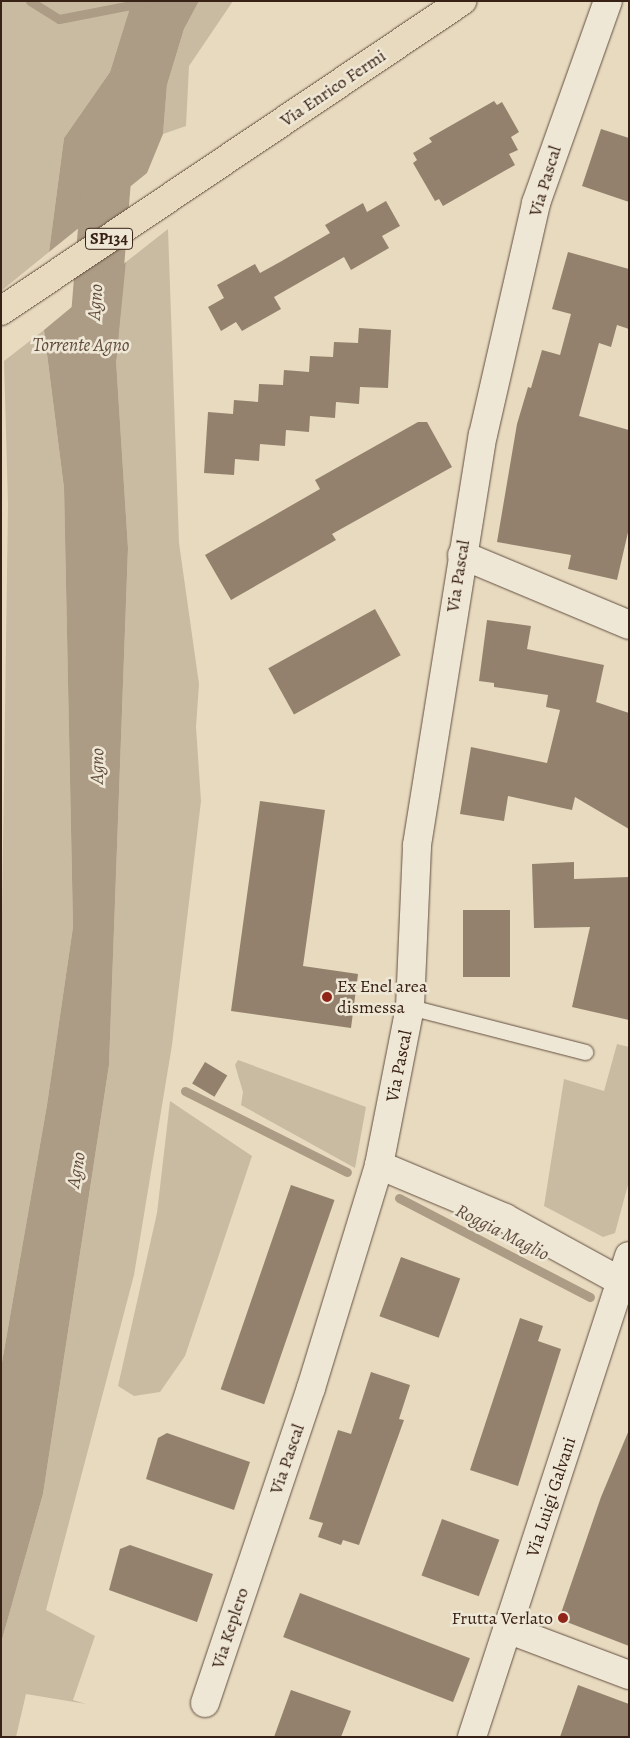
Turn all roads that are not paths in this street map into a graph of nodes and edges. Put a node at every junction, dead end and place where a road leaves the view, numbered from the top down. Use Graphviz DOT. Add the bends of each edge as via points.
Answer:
graph roads {
  1 [pos="462,1"];
  2 [pos="608,1"];
  3 [pos="7,307"];
  4 [pos="462,555"];
  5 [pos="629,625"];
  6 [pos="410,1008"];
  7 [pos="585,1052"];
  8 [pos="379,1165"];
  9 [pos="626,1274"];
  10 [pos="255,1552"];
  11 [pos="507,1629"];
  12 [pos="629,1675"];
  13 [pos="205,1703"];
  14 [pos="472,1737"];
  1 -- 3 [label="main road, Via Enrico Fermi / SP134"];
  2 -- 4 [label="street, Via Pascal" via="536,203 483,435"];
  4 -- 5 [label="street"];
  4 -- 6 [label="street, Via Pascal" via="417,844"];
  6 -- 7 [label="lane"];
  6 -- 8 [label="street, Via Pascal"];
  8 -- 9 [label="street"];
  8 -- 10 [label="street, Via Pascal" via="311,1388"];
  9 -- 11 [label="street, Via Luigi Galvani"];
  10 -- 13 [label="street, Via Keplero"];
  11 -- 12 [label="street"];
  11 -- 14 [label="street, Via Luigi Galvani"];
}
